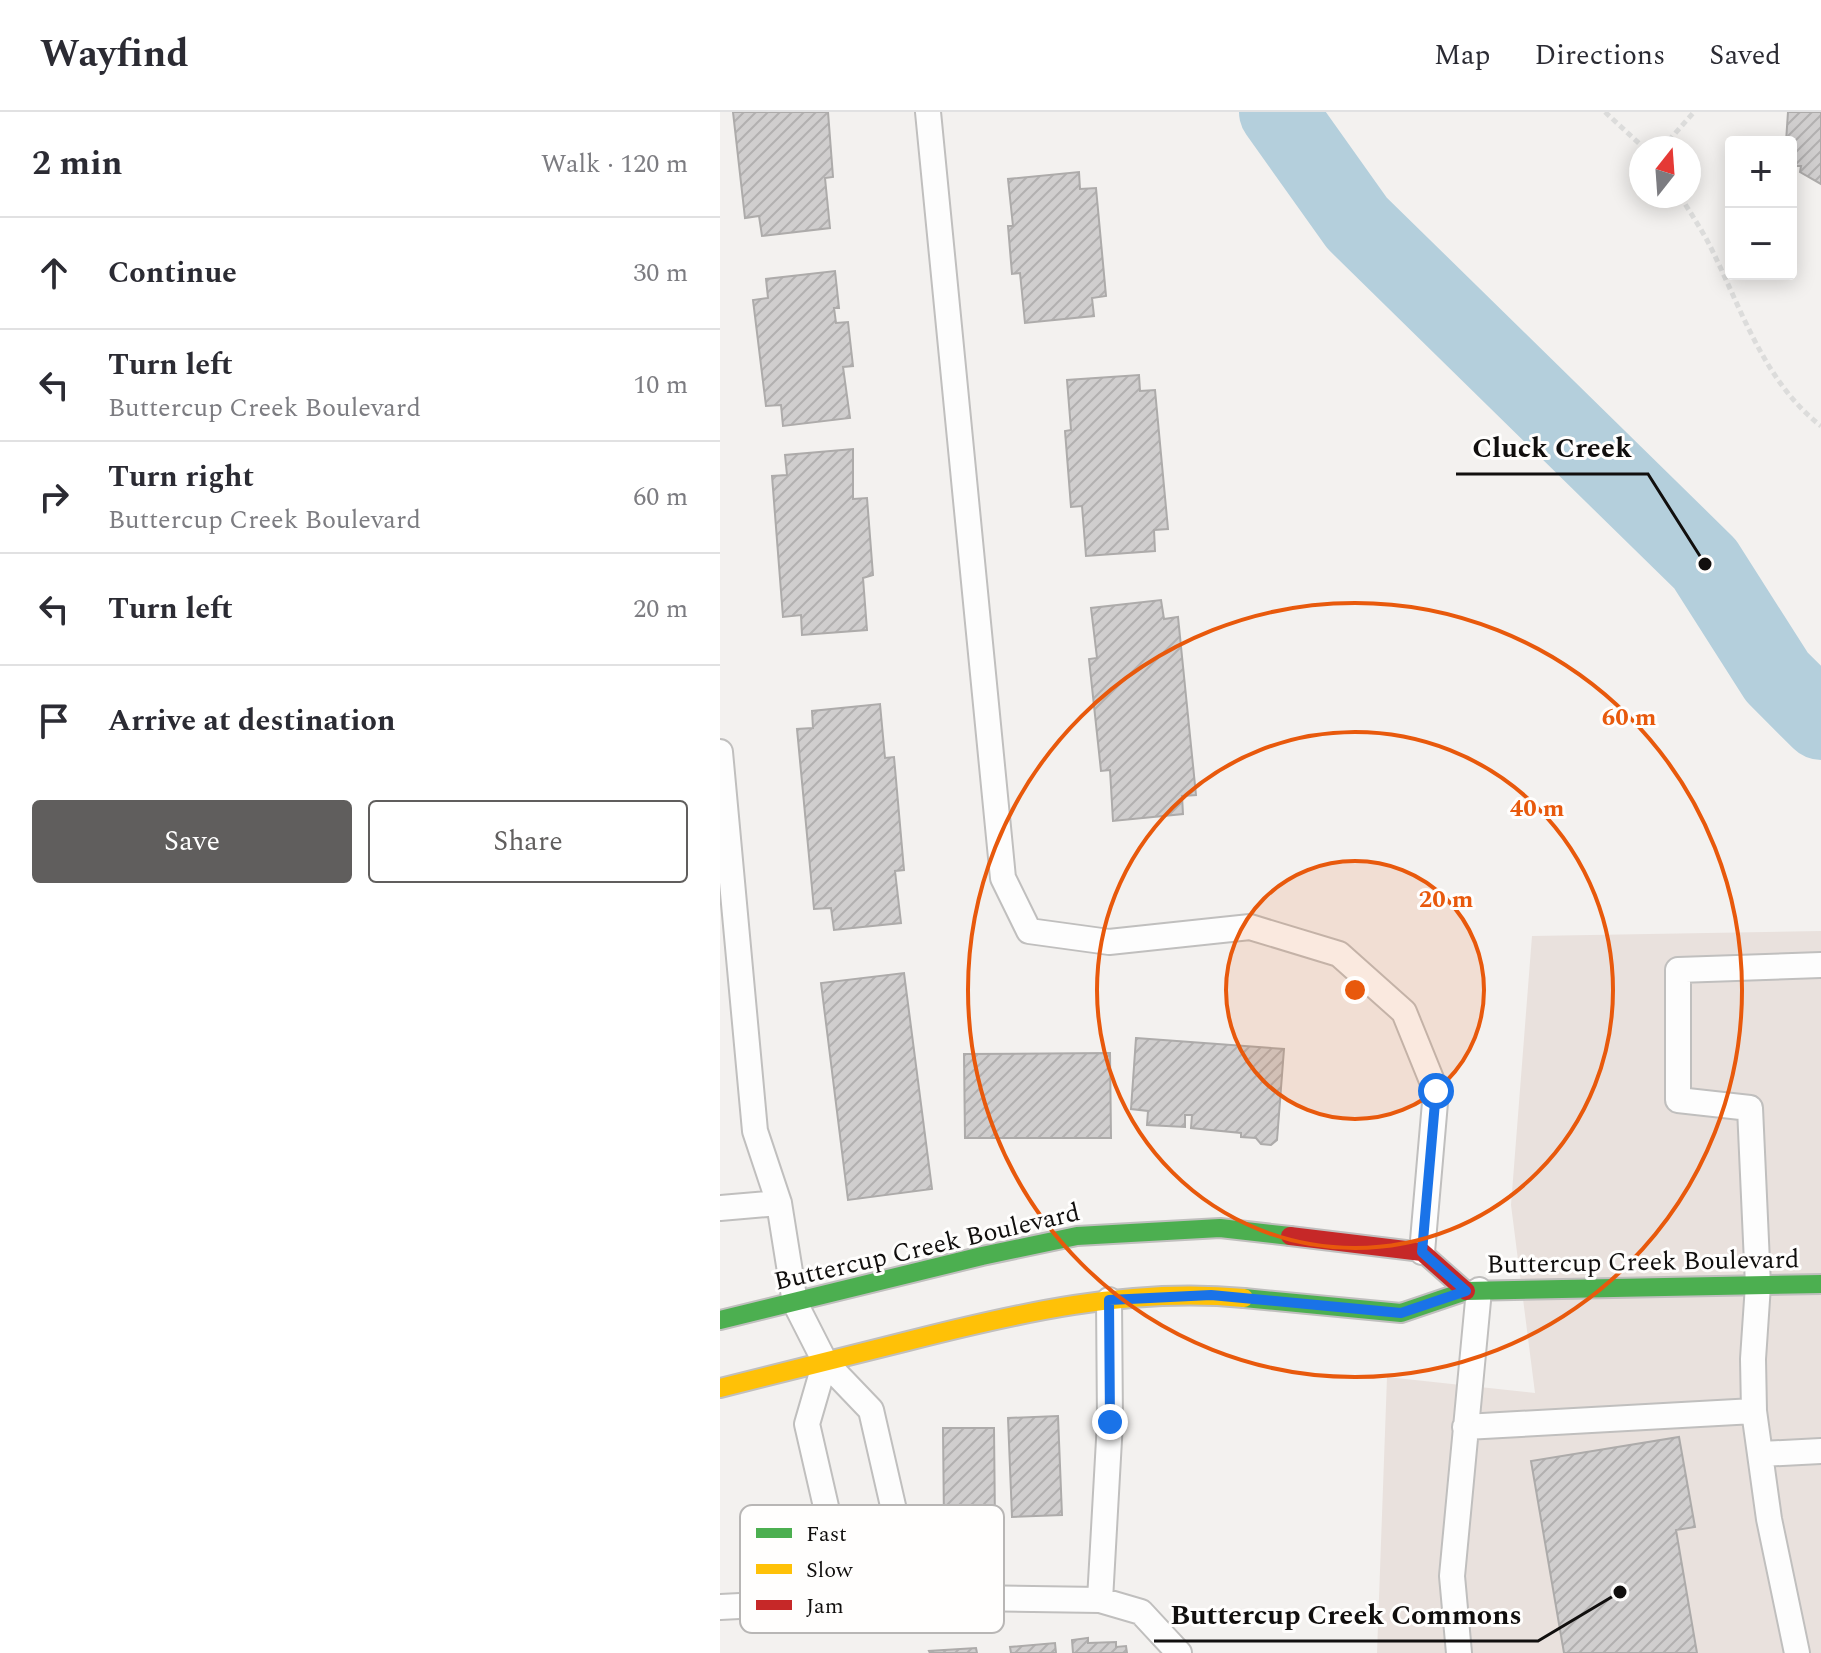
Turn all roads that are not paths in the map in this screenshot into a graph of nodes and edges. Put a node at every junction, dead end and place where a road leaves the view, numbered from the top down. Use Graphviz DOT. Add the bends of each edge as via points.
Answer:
graph roads {
  1 [pos="928,112"];
  2 [pos="720,752"];
  3 [pos="723,822"];
  4 [pos="1821,965"];
  5 [pos="779,1203"];
  6 [pos="720,1208"];
  7 [pos="1422,1252"];
  8 [pos="1821,1284"];
  9 [pos="1758,1285"];
  10 [pos="1472,1291"];
  11 [pos="1109,1300"];
  12 [pos="795,1303"];
  13 [pos="720,1320"];
  14 [pos="825,1362"];
  15 [pos="720,1388"];
  16 [pos="1754,1411"];
  17 [pos="1465,1427"];
  18 [pos="1821,1451"];
  19 [pos="1761,1454"];
  20 [pos="826,1505"];
  21 [pos="893,1505"];
  22 [pos="1004,1598"];
  23 [pos="1100,1600"];
  24 [pos="740,1606"];
  25 [pos="720,1607"];
  26 [pos="1179,1653"];
  27 [pos="1459,1653"];
  28 [pos="1797,1653"];
  1 -- 7 [label="lane" via="1003,878 1029,931 1109,942 1250,927 1339,954 1393,1002 1404,1012 1436,1091"];
  2 -- 3 [label="lane"];
  3 -- 5 [label="lane" via="755,1131"];
  4 -- 9 [label="lane" via="1678,970 1678,1100 1750,1108"];
  5 -- 6 [label="lane"];
  5 -- 12 [label="lane"];
  7 -- 10 [label="street, Buttercup Creek Boulevard"];
  7 -- 12 [label="street, Buttercup Creek Boulevard" via="1220,1228 1077,1236"];
  8 -- 9 [label="street, Buttercup Creek Boulevard"];
  9 -- 10 [label="street, Buttercup Creek Boulevard"];
  9 -- 16 [label="lane"];
  10 -- 11 [label="street, Buttercup Creek Boulevard" via="1401,1313 1211,1295"];
  10 -- 17 [label="lane"];
  11 -- 14 [label="street, Buttercup Creek Boulevard" via="1014,1314"];
  11 -- 23 [label="lane" via="1110,1422"];
  12 -- 13 [label="street, Buttercup Creek Boulevard"];
  12 -- 14 [label="lane"];
  14 -- 15 [label="street, Buttercup Creek Boulevard"];
  14 -- 20 [label="lane" via="807,1424"];
  14 -- 21 [label="lane" via="871,1410"];
  16 -- 17 [label="lane"];
  16 -- 19 [label="lane"];
  17 -- 27 [label="lane" via="1452,1576"];
  18 -- 19 [label="lane"];
  19 -- 28 [label="lane"];
  22 -- 23 [label="lane"];
  23 -- 26 [label="lane" via="1141,1612"];
  24 -- 25 [label="lane"];
}
